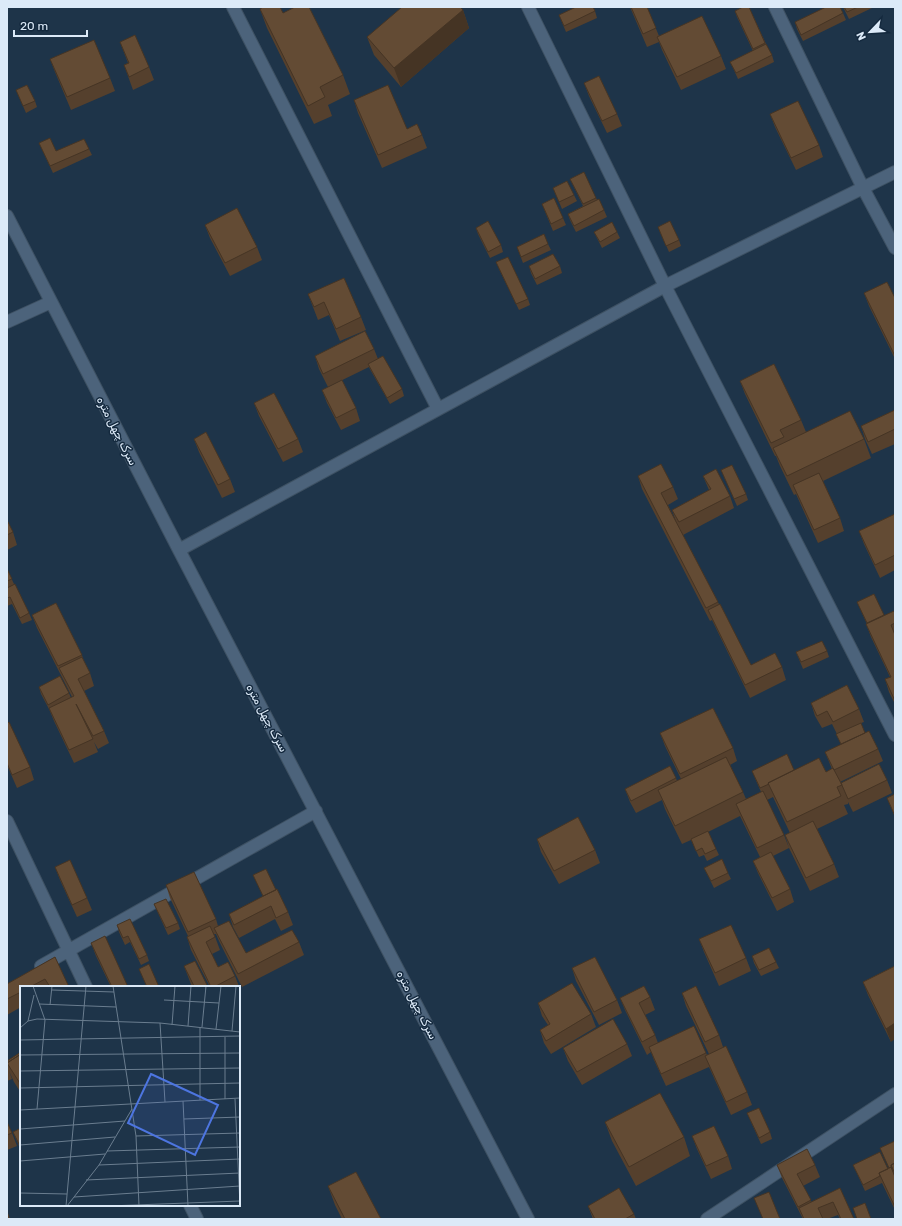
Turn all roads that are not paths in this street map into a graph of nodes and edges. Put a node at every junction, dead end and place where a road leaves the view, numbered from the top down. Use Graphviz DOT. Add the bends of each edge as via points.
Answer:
graph roads {
  1 [pos="233,7"];
  2 [pos="528,7"];
  3 [pos="775,7"];
  4 [pos="895,172"];
  5 [pos="863,188"];
  6 [pos="7,216"];
  7 [pos="895,248"];
  8 [pos="665,286"];
  9 [pos="52,302"];
  10 [pos="7,322"];
  11 [pos="438,409"];
  12 [pos="179,550"];
  13 [pos="895,735"];
  14 [pos="316,811"];
  15 [pos="7,821"];
  16 [pos="68,950"];
  17 [pos="28,973"];
  18 [pos="86,986"];
  19 [pos="895,1094"];
  20 [pos="190,1206"];
  21 [pos="196,1219"];
  22 [pos="528,1219"];
  23 [pos="707,1219"];
  1 -- 11 [label="street"];
  2 -- 8 [label="street"];
  3 -- 5 [label="street"];
  4 -- 5 [label="street"];
  5 -- 7 [label="street"];
  5 -- 8 [label="street"];
  6 -- 9 [label="street, سرک چهل متره"];
  8 -- 11 [label="street"];
  8 -- 13 [label="street"];
  9 -- 10 [label="street"];
  9 -- 12 [label="street, سرک چهل متره"];
  11 -- 12 [label="street"];
  12 -- 14 [label="street, سرک چهل متره"];
  14 -- 16 [label="street"];
  14 -- 22 [label="street, سرک چهل متره"];
  15 -- 16 [label="street"];
  16 -- 17 [label="street"];
  16 -- 18 [label="street"];
  19 -- 23 [label="street"];
  20 -- 21 [label="street"];
}
